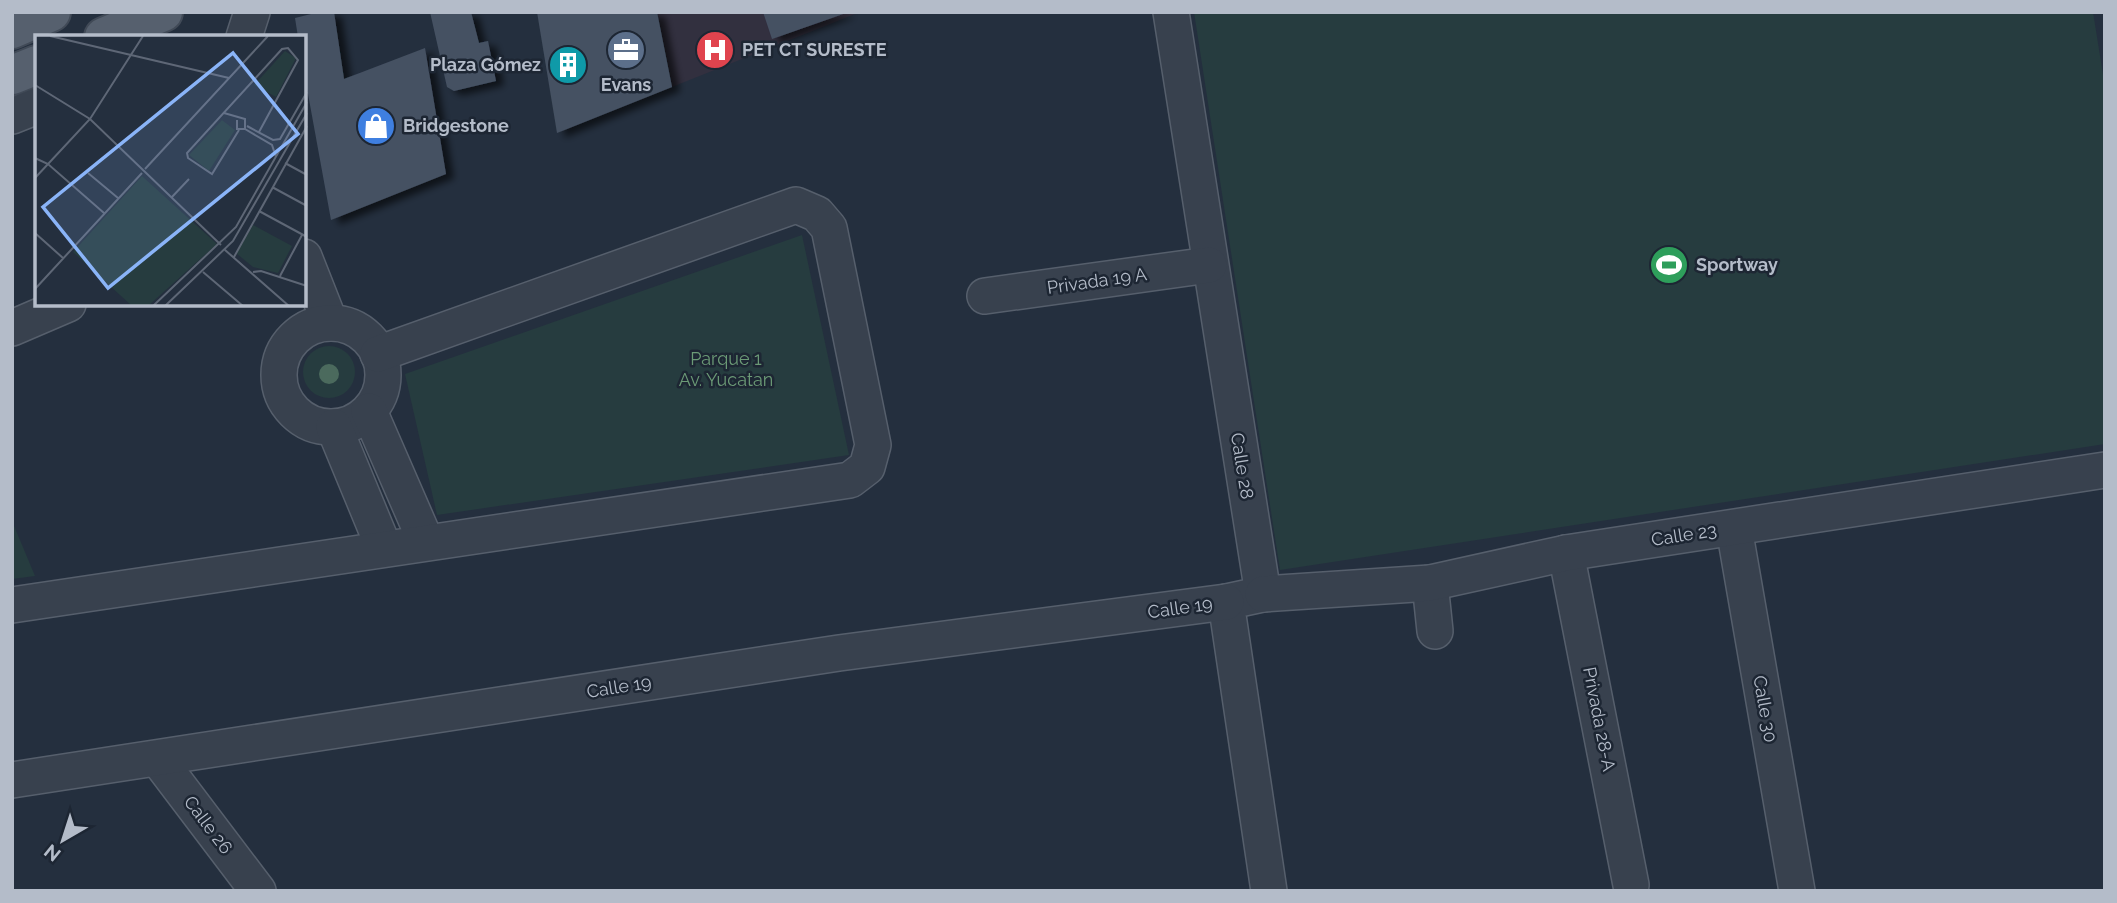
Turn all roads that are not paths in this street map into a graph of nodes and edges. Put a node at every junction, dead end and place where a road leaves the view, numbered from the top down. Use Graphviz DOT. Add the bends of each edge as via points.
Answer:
graph roads {
  1 [pos="51,12"];
  2 [pos="163,12"];
  3 [pos="252,12"];
  4 [pos="1171,12"];
  5 [pos="12,29"];
  6 [pos="109,35"];
  7 [pos="245,35"];
  8 [pos="35,66"];
  9 [pos="12,75"];
  10 [pos="35,107"];
  11 [pos="12,117"];
  12 [pos="1209,265"];
  13 [pos="985,296"];
  14 [pos="63,306"];
  15 [pos="305,321"];
  16 [pos="12,328"];
  17 [pos="379,354"];
  18 [pos="369,411"];
  19 [pos="334,427"];
  20 [pos="2105,470"];
  21 [pos="1734,528"];
  22 [pos="426,542"];
  23 [pos="384,548"];
  24 [pos="1566,553"];
  25 [pos="1430,583"];
  26 [pos="1263,594"];
  27 [pos="1226,602"];
  28 [pos="12,605"];
  29 [pos="1435,631"];
  30 [pos="158,759"];
  31 [pos="12,780"];
  32 [pos="1631,885"];
  33 [pos="258,891"];
  34 [pos="1269,891"];
  35 [pos="1797,891"];
  1 -- 5 [label="main road"];
  2 -- 6 [label="main road"];
  3 -- 7 [label="street"];
  4 -- 12 [label="street, Calle 28"];
  8 -- 9 [label="main road"];
  10 -- 11 [label="street"];
  12 -- 13 [label="street, Privada 19 A"];
  12 -- 26 [label="street, Calle 28"];
  14 -- 16 [label="street"];
  15 -- 17 [label="street" via="349,327 367,337"];
  15 -- 19 [label="street" via="285,351 279,372 282,394 294,412 312,424"];
  17 -- 18 [label="street" via="382,384"];
  17 -- 22 [label="street" via="796,205 817,214 829,228 873,445 867,467 850,480"];
  18 -- 19 [label="street" via="353,423"];
  18 -- 22 [label="street"];
  19 -- 23 [label="street"];
  20 -- 21 [label="street, Calle 23"];
  21 -- 24 [label="street, Calle 23"];
  21 -- 35 [label="street, Calle 30"];
  22 -- 23 [label="street"];
  23 -- 28 [label="street"];
  24 -- 25 [label="street, Calle 23"];
  24 -- 32 [label="street, Privada 28-A"];
  25 -- 26 [label="street, Calle 23"];
  25 -- 29 [label="street"];
  26 -- 27 [label="street"];
  27 -- 30 [label="street, Calle 19" via="839,653"];
  27 -- 34 [label="street"];
  30 -- 31 [label="street, Calle 19"];
  30 -- 33 [label="street, Calle 26"];
}
